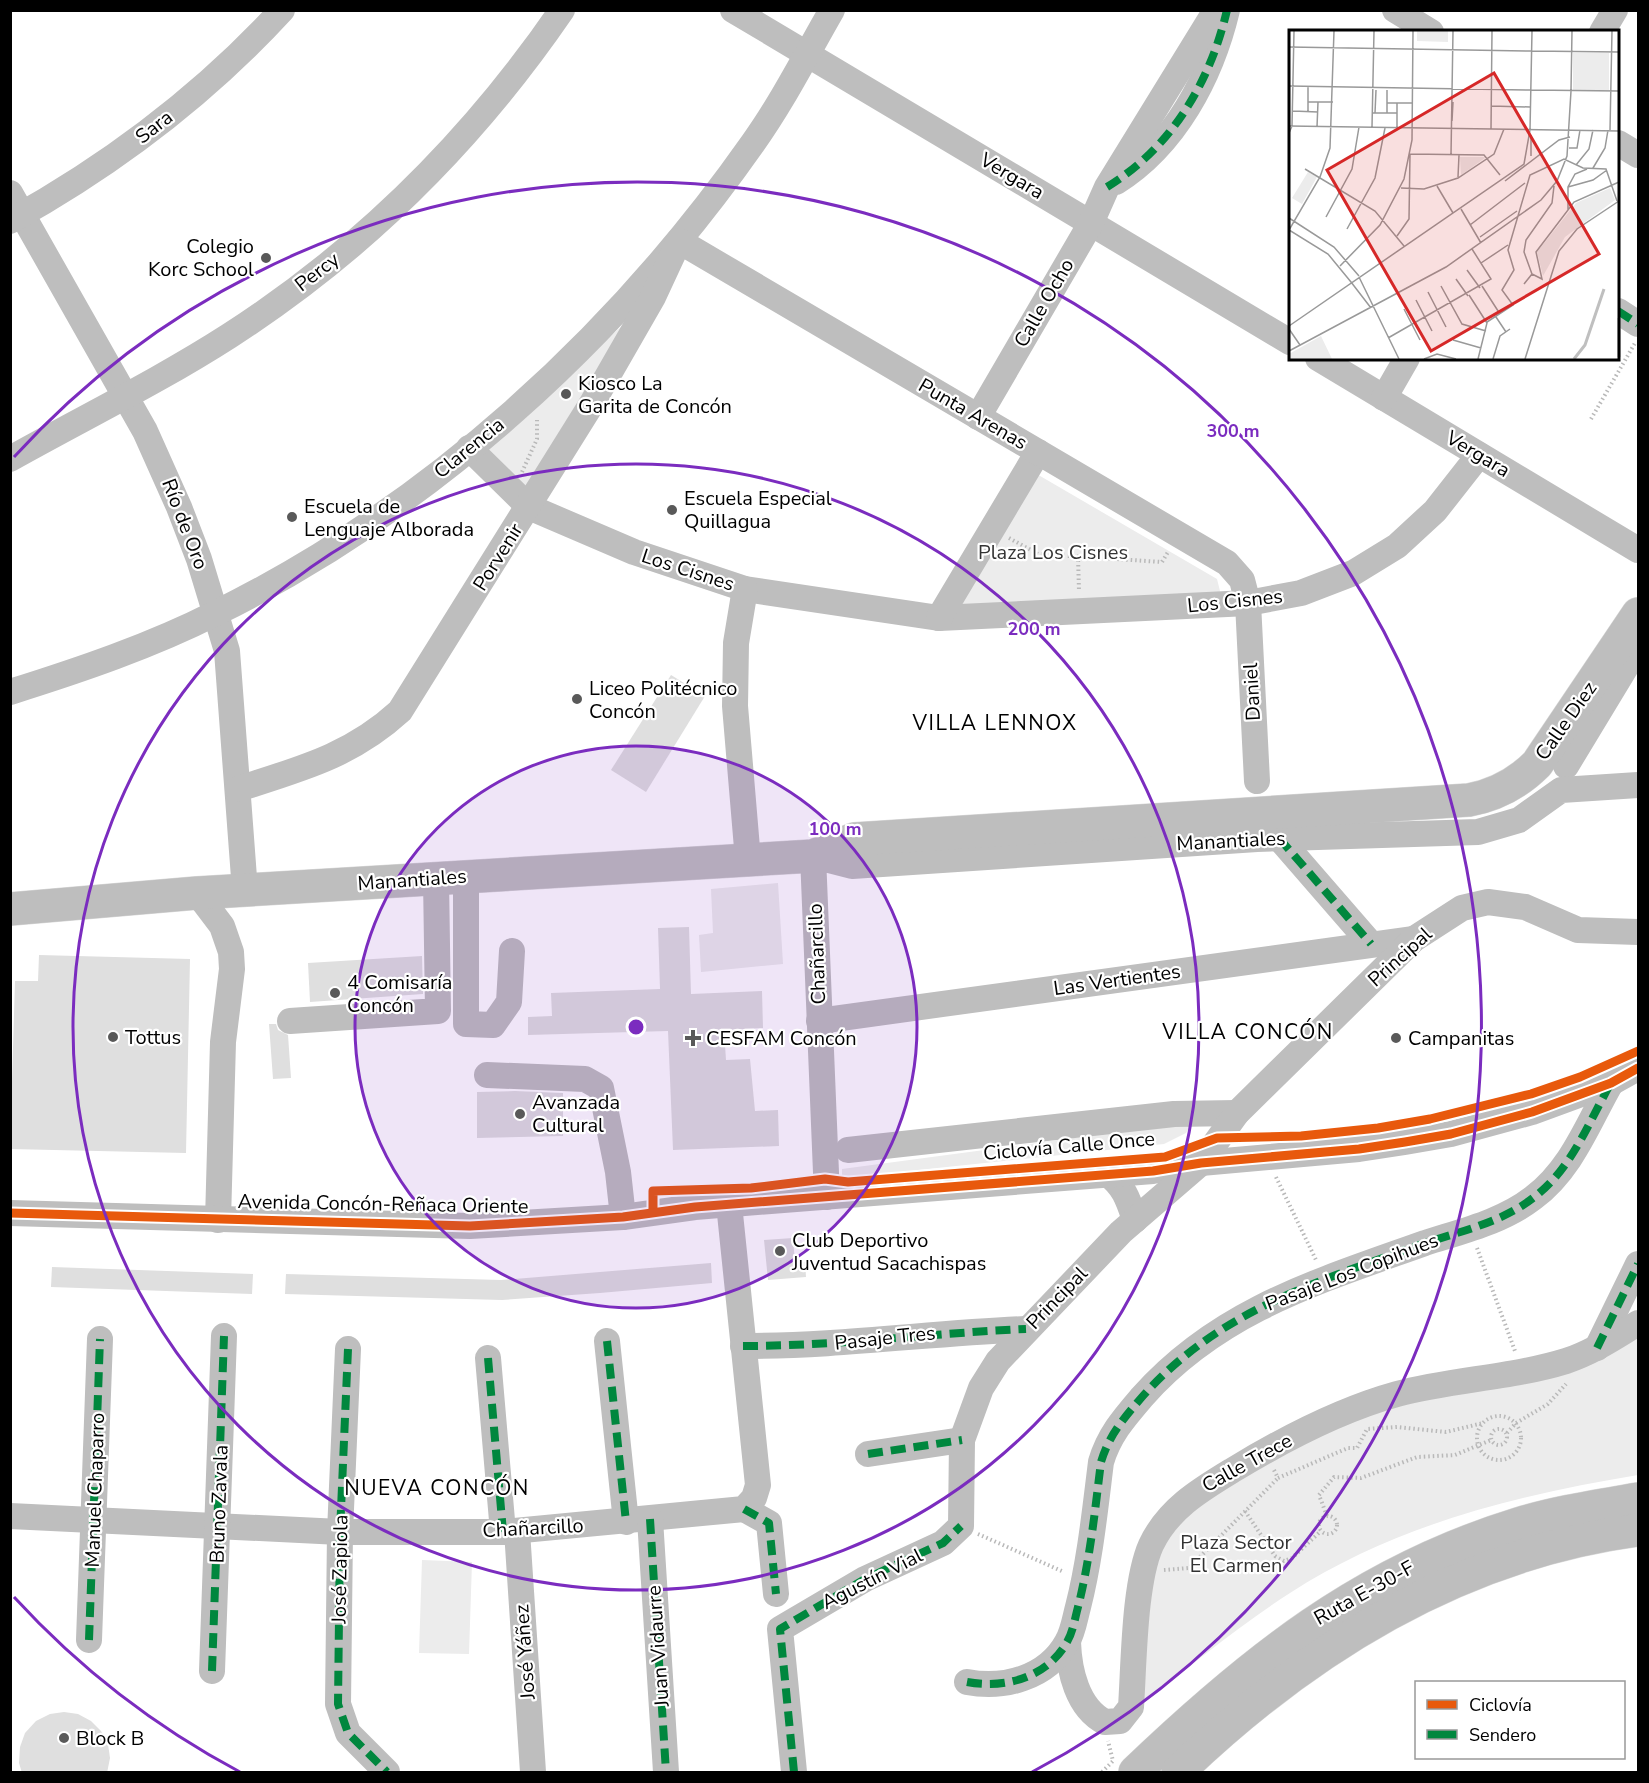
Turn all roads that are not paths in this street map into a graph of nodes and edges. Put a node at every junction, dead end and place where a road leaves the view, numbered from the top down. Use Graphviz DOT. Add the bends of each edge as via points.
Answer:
graph roads {
  1 [pos="282,10"];
  2 [pos="562,10"];
  3 [pos="733,10"];
  4 [pos="832,10"];
  5 [pos="1216,10"];
  6 [pos="1227,10"];
  7 [pos="1395,10"];
  8 [pos="1615,10"];
  9 [pos="1428,30"];
  10 [pos="1603,30"];
  11 [pos="807,54"];
  12 [pos="1619,144"];
  13 [pos="1638,155"];
  14 [pos="1107,188"];
  15 [pos="14,209"];
  16 [pos="1091,223"];
  17 [pos="679,241"];
  18 [pos="1619,312"];
  19 [pos="1638,324"];
  20 [pos="1289,341"];
  21 [pos="1321,360"];
  22 [pos="1406,360"];
  23 [pos="126,394"];
  24 [pos="1384,398"];
  25 [pos="978,417"];
  26 [pos="469,448"];
  27 [pos="1038,452"];
  28 [pos="1479,455"];
  29 [pos="10,459"];
  30 [pos="521,500"];
  31 [pos="1638,550"];
  32 [pos="746,589"];
  33 [pos="1248,603"];
  34 [pos="216,613"];
  35 [pos="1638,614"];
  36 [pos="939,618"];
  37 [pos="1638,647"];
  38 [pos="10,692"];
  39 [pos="1566,766"];
  40 [pos="1257,781"];
  41 [pos="1638,785"];
  42 [pos="238,789"];
  43 [pos="1469,800"];
  44 [pos="1279,838"];
  45 [pos="813,856"];
  46 [pos="748,860"];
  47 [pos="451,878"];
  48 [pos="245,891"];
  49 [pos="197,893"];
  50 [pos="10,909"];
  51 [pos="1638,932"];
  52 [pos="1414,939"];
  53 [pos="1371,944"];
  54 [pos="512,951"];
  55 [pos="290,1021"];
  56 [pos="819,1021"];
  57 [pos="1638,1068"];
  58 [pos="487,1075"];
  59 [pos="1611,1083"];
  60 [pos="1237,1113"];
  61 [pos="848,1150"];
  62 [pos="1201,1163"];
  63 [pos="1107,1174"];
  64 [pos="827,1197"];
  65 [pos="729,1204"];
  66 [pos="10,1213"];
  67 [pos="623,1217"];
  68 [pos="218,1220"];
  69 [pos="1135,1220"];
  70 [pos="1638,1264"];
  71 [pos="1638,1323"];
  72 [pos="1026,1329"];
  73 [pos="224,1336"];
  74 [pos="100,1339"];
  75 [pos="607,1341"];
  76 [pos="743,1346"];
  77 [pos="1597,1348"];
  78 [pos="348,1349"];
  79 [pos="488,1358"];
  80 [pos="962,1440"];
  81 [pos="868,1454"];
  82 [pos="1638,1499"];
  83 [pos="744,1509"];
  84 [pos="10,1516"];
  85 [pos="638,1520"];
  86 [pos="95,1521"];
  87 [pos="961,1526"];
  88 [pos="218,1527"];
  89 [pos="1638,1530"];
  90 [pos="510,1531"];
  91 [pos="340,1532"];
  92 [pos="776,1594"];
  93 [pos="89,1640"];
  94 [pos="1068,1642"];
  95 [pos="212,1671"];
  96 [pos="967,1682"];
  97 [pos="1124,1767"];
  98 [pos="387,1773"];
  99 [pos="533,1773"];
  100 [pos="666,1773"];
  101 [pos="794,1773"];
  102 [pos="1179,1773"];
  1 -- 15 [label="street, Sara" via="228,65 150,131 67,189"];
  2 -- 23 [label="street, Percy" via="480,118 368,231 257,316"];
  3 -- 11 [label="street, Vergara"];
  4 -- 11 [label="street, Clarencia"];
  5 -- 14 [label="street, Calle Ocho"];
  6 -- 14 [label="street, Calle Ocho" via="1208,68 1177,123 1142,163"];
  7 -- 9 [label="street"];
  8 -- 10 [label="street"];
  11 -- 16 [label="street, Vergara"];
  11 -- 17 [label="street, Clarencia" via="755,141"];
  12 -- 13 [label="street"];
  14 -- 16 [label="street, Calle Ocho"];
  15 -- 23 [label="street, Río de Oro"];
  16 -- 20 [label="street, Vergara"];
  16 -- 25 [label="street, Calle Ocho"];
  17 -- 25 [label="street, Punta Arenas"];
  17 -- 26 [label="street, Clarencia" via="530,398"];
  17 -- 30 [label="street, Porvenir" via="653,297"];
  18 -- 19 [label="street"];
  21 -- 24 [label="street, Vergara"];
  22 -- 24 [label="street"];
  23 -- 29 [label="street, Percy"];
  23 -- 34 [label="street, Río de Oro" via="179,507"];
  24 -- 28 [label="street, Vergara"];
  25 -- 27 [label="street, Punta Arenas"];
  26 -- 30 [label="street, Los Cisnes"];
  26 -- 34 [label="street, Clarencia" via="346,538"];
  27 -- 33 [label="street, Punta Arenas" via="1180,533 1235,570"];
  27 -- 36 [label="street"];
  28 -- 31 [label="street, Vergara"];
  28 -- 33 [label="street, Los Cisnes" via="1435,511 1397,546 1328,584"];
  30 -- 32 [label="street, Los Cisnes" via="634,552"];
  30 -- 42 [label="street, Porvenir" via="400,711 363,742 340,754"];
  32 -- 36 [label="street, Los Cisnes"];
  32 -- 46 [label="street" via="736,643 735,706"];
  33 -- 36 [label="street, Los Cisnes"];
  33 -- 40 [label="street, Daniel"];
  34 -- 38 [label="street, Clarencia" via="103,660"];
  34 -- 42 [label="street, Río de Oro" via="227,651"];
  35 -- 43 [label="main road, Calle Diez" via="1537,764 1502,790"];
  37 -- 39 [label="street, Calle Diez"];
  41 -- 44 [label="street, Manantiales" via="1561,790 1519,820 1478,832"];
  42 -- 48 [label="street, Río de Oro"];
  43 -- 45 [label="main road, Manantiales" via="854,839"];
  44 -- 45 [label="street, Manantiales" via="852,866"];
  44 -- 53 [label="street"];
  45 -- 46 [label="main road, Manantiales"];
  45 -- 56 [label="street, Chañarcillo"];
  46 -- 47 [label="main road, Manantiales"];
  47 -- 48 [label="main road, Manantiales"];
  47 -- 54 [label="street" via="466,1024 493,1025 509,1002"];
  47 -- 55 [label="street" via="438,1011"];
  48 -- 49 [label="main road, Manantiales"];
  49 -- 50 [label="main road, Manantiales"];
  49 -- 68 [label="street" via="222,926 231,952 223,1042"];
  51 -- 52 [label="street, Principal" via="1578,930 1525,907 1488,902 1462,908"];
  52 -- 53 [label="street, Las Vertientes"];
  52 -- 60 [label="street, Principal"];
  53 -- 56 [label="street, Las Vertientes"];
  56 -- 64 [label="street, Chañarcillo"];
  57 -- 59 [label="street, Avenida Concón-Reñaca Oriente"];
  58 -- 67 [label="street" via="585,1079 601,1088"];
  59 -- 62 [label="street, Avenida Concón-Reñaca Oriente" via="1532,1112 1451,1134 1359,1149"];
  59 -- 94 [label="street, Pasaje Los Copihues" via="1573,1155 1550,1184 1521,1208 1269,1301 1217,1332 1170,1368 1120,1422 1105,1448 1085,1581"];
  60 -- 61 [label="street" via="1174,1114"];
  60 -- 62 [label="street, Principal"];
  62 -- 63 [label="street, Avenida Concón-Reñaca Oriente"];
  62 -- 69 [label="street, Principal"];
  63 -- 64 [label="street, Avenida Concón-Reñaca Oriente"];
  63 -- 69 [label="street" via="1118,1181"];
  64 -- 65 [label="street, Avenida Concón-Reñaca Oriente"];
  65 -- 67 [label="street, Avenida Concón-Reñaca Oriente"];
  65 -- 76 [label="street"];
  66 -- 68 [label="street, Avenida Concón-Reñaca Oriente"];
  67 -- 68 [label="street, Avenida Concón-Reñaca Oriente" via="470,1226"];
  69 -- 72 [label="street, Principal"];
  70 -- 77 [label="street"];
  71 -- 77 [label="street, Calle Trece"];
  72 -- 76 [label="street, Pasaje Tres" via="944,1332 835,1344"];
  72 -- 80 [label="street, Principal" via="981,1388"];
  73 -- 88 [label="street, Bruno Zavala"];
  74 -- 86 [label="street, Manuel Chaparro"];
  75 -- 85 [label="street, Juan Vidaurre"];
  76 -- 83 [label="street" via="758,1485 754,1498"];
  77 -- 94 [label="street, Calle Trece" via="1523,1372 1397,1394 1347,1411 1264,1451 1179,1506 1156,1535 1143,1572 1131,1707 1115,1723 1105,1722 1094,1714 1078,1690"];
  78 -- 91 [label="street, José Zapiola"];
  79 -- 90 [label="street, José Yáñez"];
  80 -- 81 [label="street"];
  80 -- 87 [label="street, Principal"];
  82 -- 97 [label="main road, Ruta E-30-F" via="1518,1524 1453,1548 1367,1589 1305,1627"];
  83 -- 85 [label="street, Chañarcillo"];
  83 -- 92 [label="street" via="769,1523"];
  84 -- 86 [label="street, Chañarcillo"];
  85 -- 90 [label="street, Chañarcillo"];
  85 -- 100 [label="street, Juan Vidaurre"];
  86 -- 88 [label="street, Chañarcillo"];
  86 -- 93 [label="street, Manuel Chaparro"];
  87 -- 101 [label="street, Agustín Vial" via="943,1543 866,1579 780,1629"];
  88 -- 91 [label="street, Chañarcillo"];
  88 -- 95 [label="street, Bruno Zavala"];
  89 -- 102 [label="main road, Ruta E-30-F" via="1541,1550 1469,1574 1411,1600 1311,1660 1238,1717"];
  90 -- 91 [label="street, Chañarcillo"];
  90 -- 99 [label="street, José Yáñez"];
  91 -- 98 [label="street, José Zapiola" via="340,1714 348,1732"];
  94 -- 96 [label="street, Pasaje Los Copihues" via="1047,1665 1020,1680 992,1685"];
}
